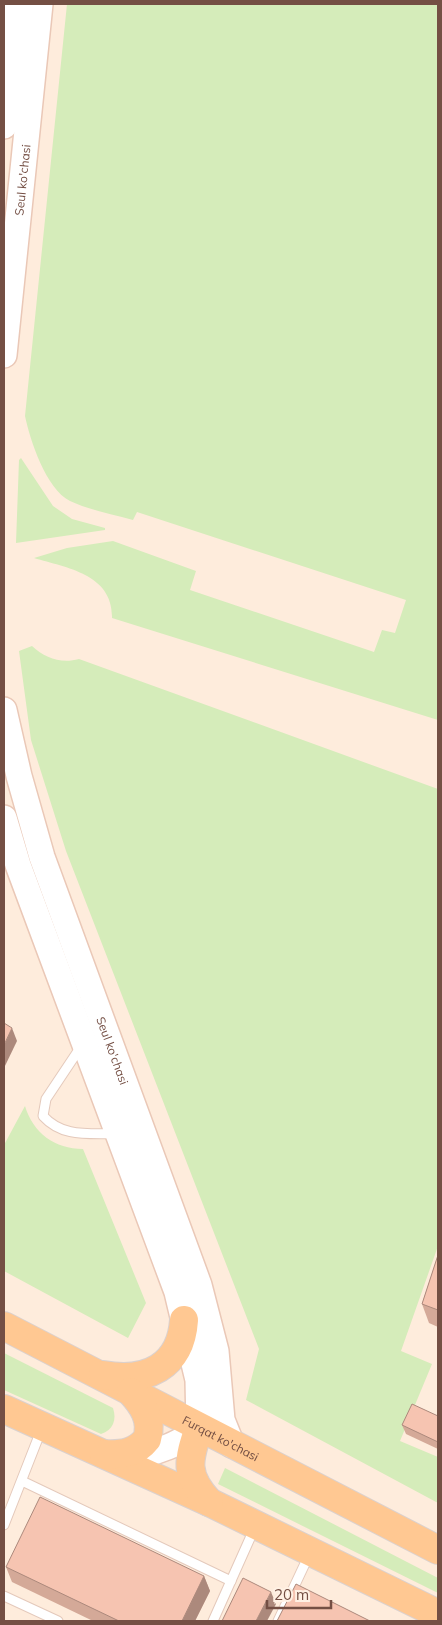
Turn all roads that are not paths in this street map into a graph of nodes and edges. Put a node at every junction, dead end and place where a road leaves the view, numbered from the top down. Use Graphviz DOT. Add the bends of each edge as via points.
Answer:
graph roads {
  1 [pos="17,4"];
  2 [pos="40,4"];
  3 [pos="4,126"];
  4 [pos="4,355"];
  5 [pos="4,710"];
  6 [pos="4,818"];
  7 [pos="83,1042"];
  8 [pos="118,1134"];
  9 [pos="184,1320"];
  10 [pos="4,1326"];
  11 [pos="94,1373"];
  12 [pos="219,1390"];
  13 [pos="131,1392"];
  14 [pos="4,1409"];
  15 [pos="42,1426"];
  16 [pos="199,1428"];
  17 [pos="232,1445"];
  18 [pos="104,1454"];
  19 [pos="22,1481"];
  20 [pos="209,1502"];
  21 [pos="4,1525"];
  22 [pos="256,1525"];
  23 [pos="438,1550"];
  24 [pos="310,1552"];
  25 [pos="231,1581"];
  26 [pos="4,1596"];
  27 [pos="438,1614"];
  28 [pos="58,1621"];
  29 [pos="213,1621"];
  30 [pos="278,1621"];
  1 -- 3 [label="main road"];
  2 -- 4 [label="main road, Seul ko'chasi"];
  5 -- 12 [label="main road, Seul ko'chasi" via="11,748 42,857 199,1285 216,1351"];
  6 -- 7 [label="main road, Seul ko'chasi"];
  7 -- 8 [label="main road, Seul ko'chasi"];
  7 -- 8 [label="lane" via="46,1099 43,1116 52,1126 66,1133"];
  8 -- 9 [label="main road, Seul ko'chasi" via="177,1292"];
  9 -- 11 [label="main road" via="180,1345 158,1369 131,1377"];
  9 -- 16 [label="main road, Seul ko'chasi" via="198,1380"];
  10 -- 11 [label="main road, Furqat ko'chasi"];
  11 -- 13 [label="main road, Furqat ko'chasi"];
  12 -- 16 [label="main road, Seul ko'chasi" via="212,1410"];
  12 -- 17 [label="main road, Seul ko'chasi" via="222,1420"];
  13 -- 16 [label="main road, Furqat ko'chasi"];
  13 -- 18 [label="main road" via="146,1413 150,1426 147,1439 127,1454"];
  14 -- 15 [label="main road"];
  15 -- 18 [label="main road"];
  15 -- 19 [label="lane"];
  16 -- 17 [label="main road, Furqat ko'chasi"];
  16 -- 18 [label="main road" via="158,1450 134,1456"];
  16 -- 20 [label="main road, Seul ko'chasi" via="190,1456 190,1473 196,1488"];
  17 -- 23 [label="main road, Furqat ko'chasi"];
  18 -- 20 [label="main road"];
  19 -- 21 [label="lane"];
  19 -- 25 [label="lane"];
  20 -- 22 [label="main road"];
  22 -- 24 [label="main road"];
  22 -- 25 [label="lane"];
  24 -- 27 [label="main road"];
  24 -- 30 [label="lane"];
  25 -- 29 [label="lane"];
  26 -- 28 [label="lane"];
}
